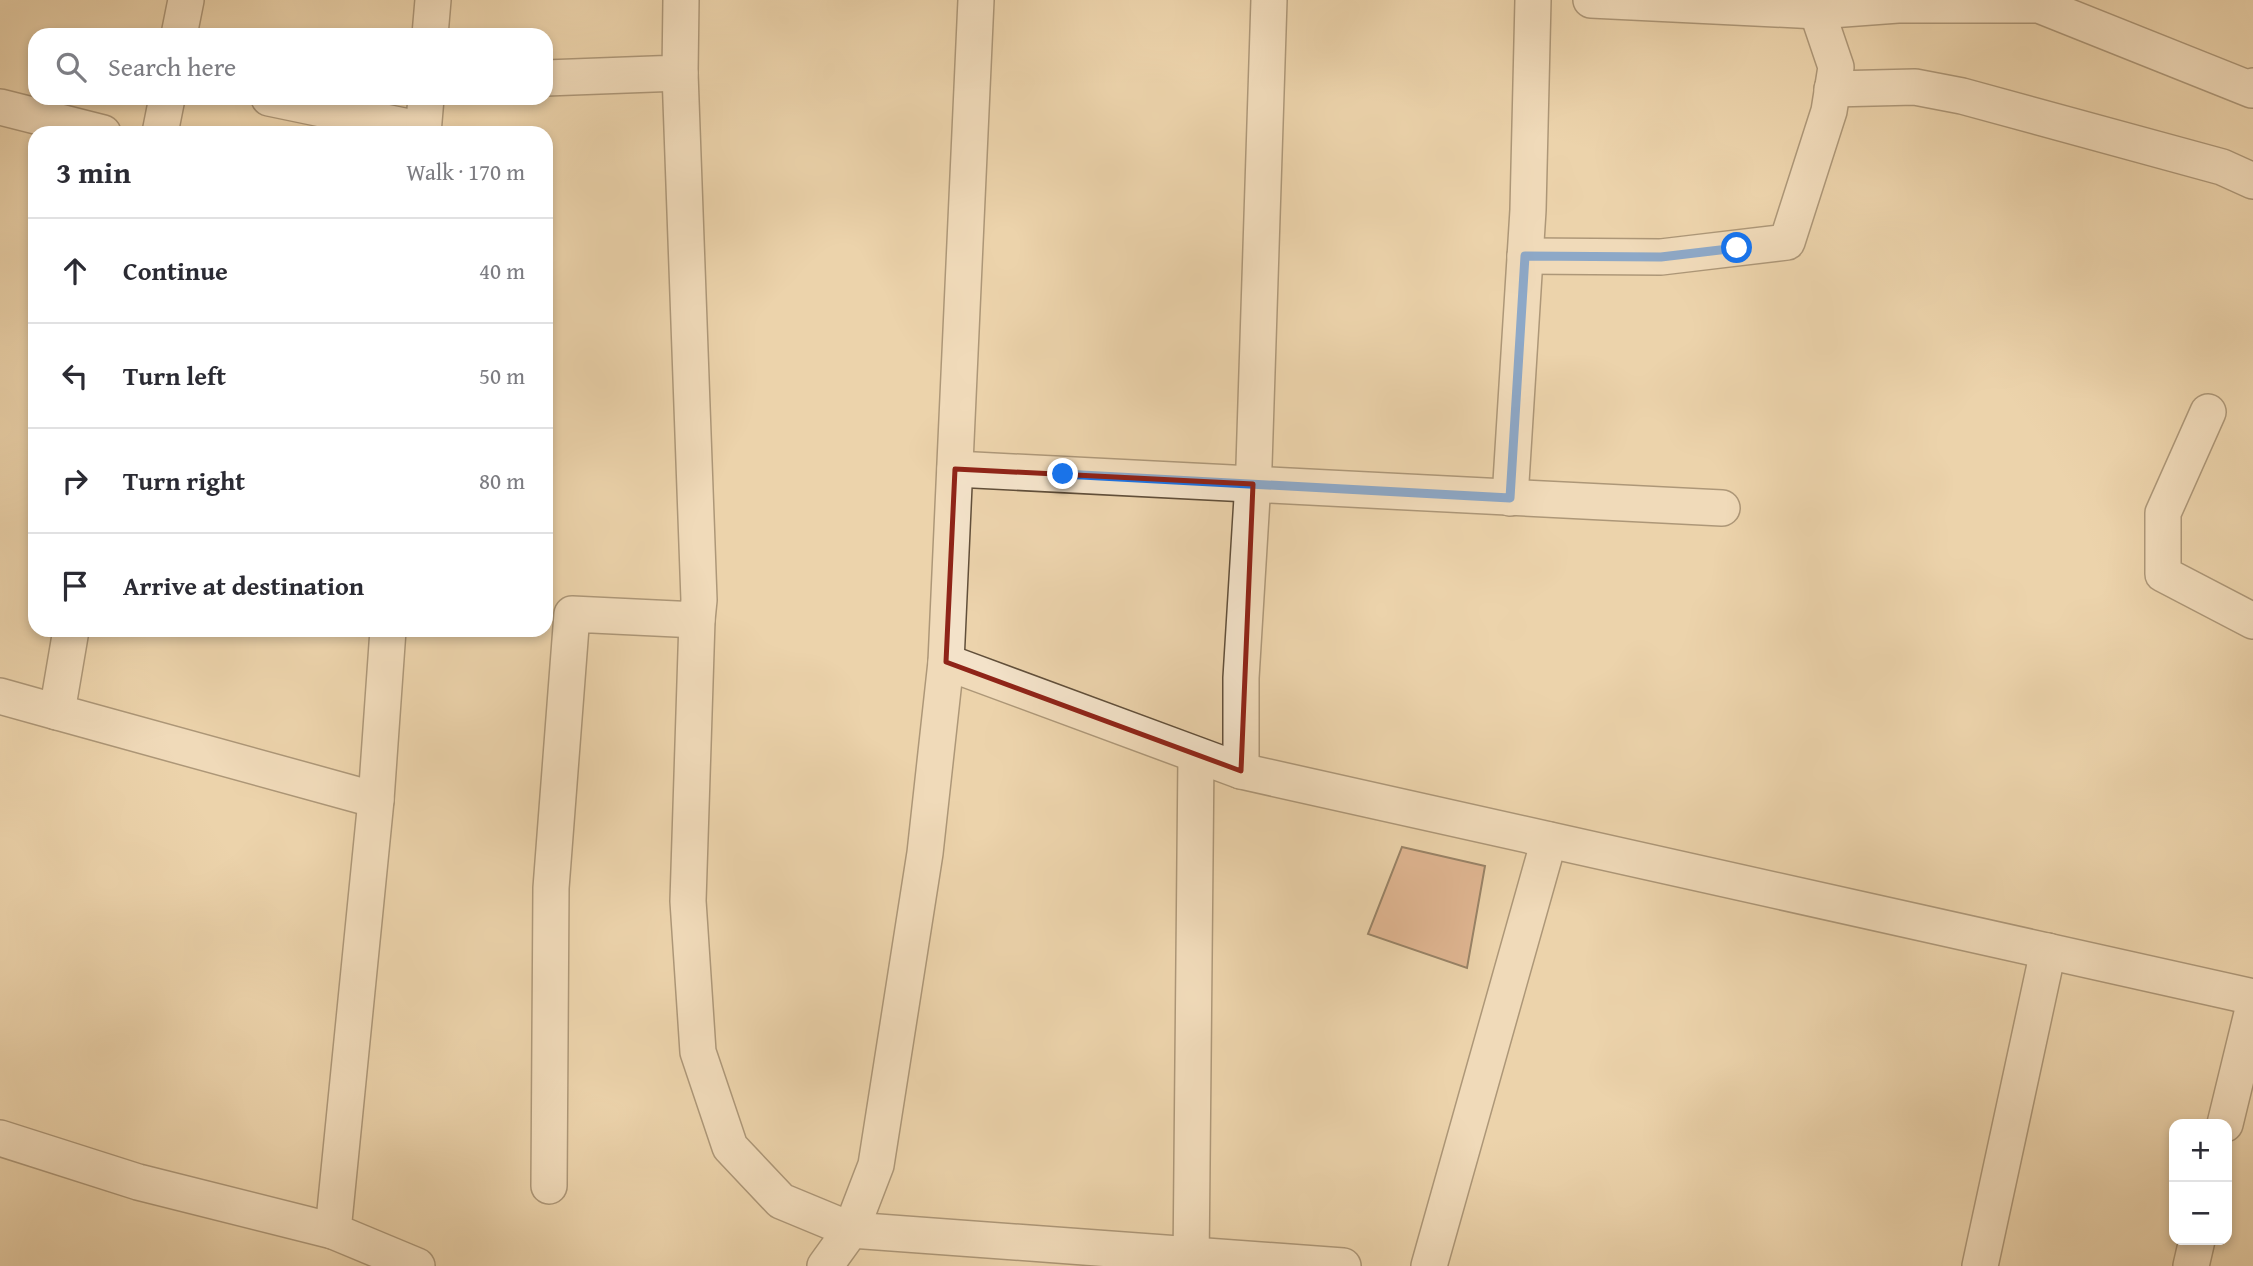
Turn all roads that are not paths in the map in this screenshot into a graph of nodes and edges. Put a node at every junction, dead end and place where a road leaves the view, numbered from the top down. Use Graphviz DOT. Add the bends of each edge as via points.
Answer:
graph roads {
  1 [pos="433,0"];
  2 [pos="681,0"];
  3 [pos="976,0"];
  4 [pos="1269,0"];
  5 [pos="1533,0"];
  6 [pos="1591,0"];
  7 [pos="2040,3"];
  8 [pos="1817,11"];
  9 [pos="431,28"];
  10 [pos="680,73"];
  11 [pos="553,78"];
  12 [pos="2253,86"];
  13 [pos="1832,89"];
  14 [pos="166,105"];
  15 [pos="316,105"];
  16 [pos="0,107"];
  17 [pos="424,121"];
  18 [pos="75,126"];
  19 [pos="161,126"];
  20 [pos="2253,181"];
  21 [pos="1525,256"];
  22 [pos="2208,412"];
  23 [pos="955,469"];
  24 [pos="1253,484"];
  25 [pos="1510,498"];
  26 [pos="1722,508"];
  27 [pos="696,620"];
  28 [pos="2253,621"];
  29 [pos="70,637"];
  30 [pos="388,637"];
  31 [pos="946,662"];
  32 [pos="0,696"];
  33 [pos="57,712"];
  34 [pos="1196,755"];
  35 [pos="1241,771"];
  36 [pos="376,800"];
  37 [pos="1549,840"];
  38 [pos="2048,951"];
  39 [pos="2253,997"];
  40 [pos="2253,1009"];
  41 [pos="2226,1119"];
  42 [pos="0,1138"];
  43 [pos="549,1186"];
  44 [pos="851,1230"];
  45 [pos="333,1231"];
  46 [pos="2196,1245"];
  47 [pos="1191,1260"];
  48 [pos="417,1266"];
  49 [pos="825,1266"];
  50 [pos="1343,1266"];
  51 [pos="1429,1266"];
  52 [pos="1980,1266"];
  53 [pos="2191,1266"];
  1 -- 9 [label="street"];
  2 -- 10 [label="street"];
  3 -- 23 [label="street"];
  4 -- 24 [label="street"];
  5 -- 21 [label="street"];
  6 -- 8 [label="street"];
  7 -- 8 [label="street"];
  7 -- 12 [label="street" via="2252,90"];
  8 -- 13 [label="street" via="1836,67"];
  10 -- 11 [label="street"];
  10 -- 27 [label="street" via="699,600"];
  13 -- 20 [label="street" via="1915,87 1962,96 2222,167"];
  13 -- 21 [label="street" via="1787,242 1661,257"];
  14 -- 19 [label="street"];
  15 -- 17 [label="street"];
  16 -- 18 [label="street"];
  21 -- 25 [label="street"];
  22 -- 28 [label="street" via="2163,513 2163,574"];
  23 -- 24 [label="street"];
  23 -- 31 [label="street"];
  24 -- 25 [label="street"];
  24 -- 35 [label="street" via="1241,677"];
  25 -- 26 [label="street"];
  27 -- 43 [label="street" via="572,614 551,888"];
  27 -- 44 [label="street" via="688,901 698,1052 730,1147 781,1201"];
  29 -- 33 [label="street"];
  30 -- 36 [label="street"];
  31 -- 34 [label="street"];
  31 -- 44 [label="street" via="925,853 876,1165"];
  32 -- 33 [label="street"];
  33 -- 36 [label="street"];
  34 -- 35 [label="street"];
  34 -- 47 [label="street"];
  35 -- 37 [label="street"];
  36 -- 45 [label="street"];
  37 -- 38 [label="street"];
  37 -- 51 [label="street"];
  38 -- 39 [label="street"];
  38 -- 52 [label="street"];
  40 -- 41 [label="street"];
  42 -- 45 [label="street" via="138,1182"];
  44 -- 47 [label="street"];
  44 -- 49 [label="street"];
  45 -- 48 [label="street"];
  46 -- 53 [label="street"];
  47 -- 50 [label="street"];
}
